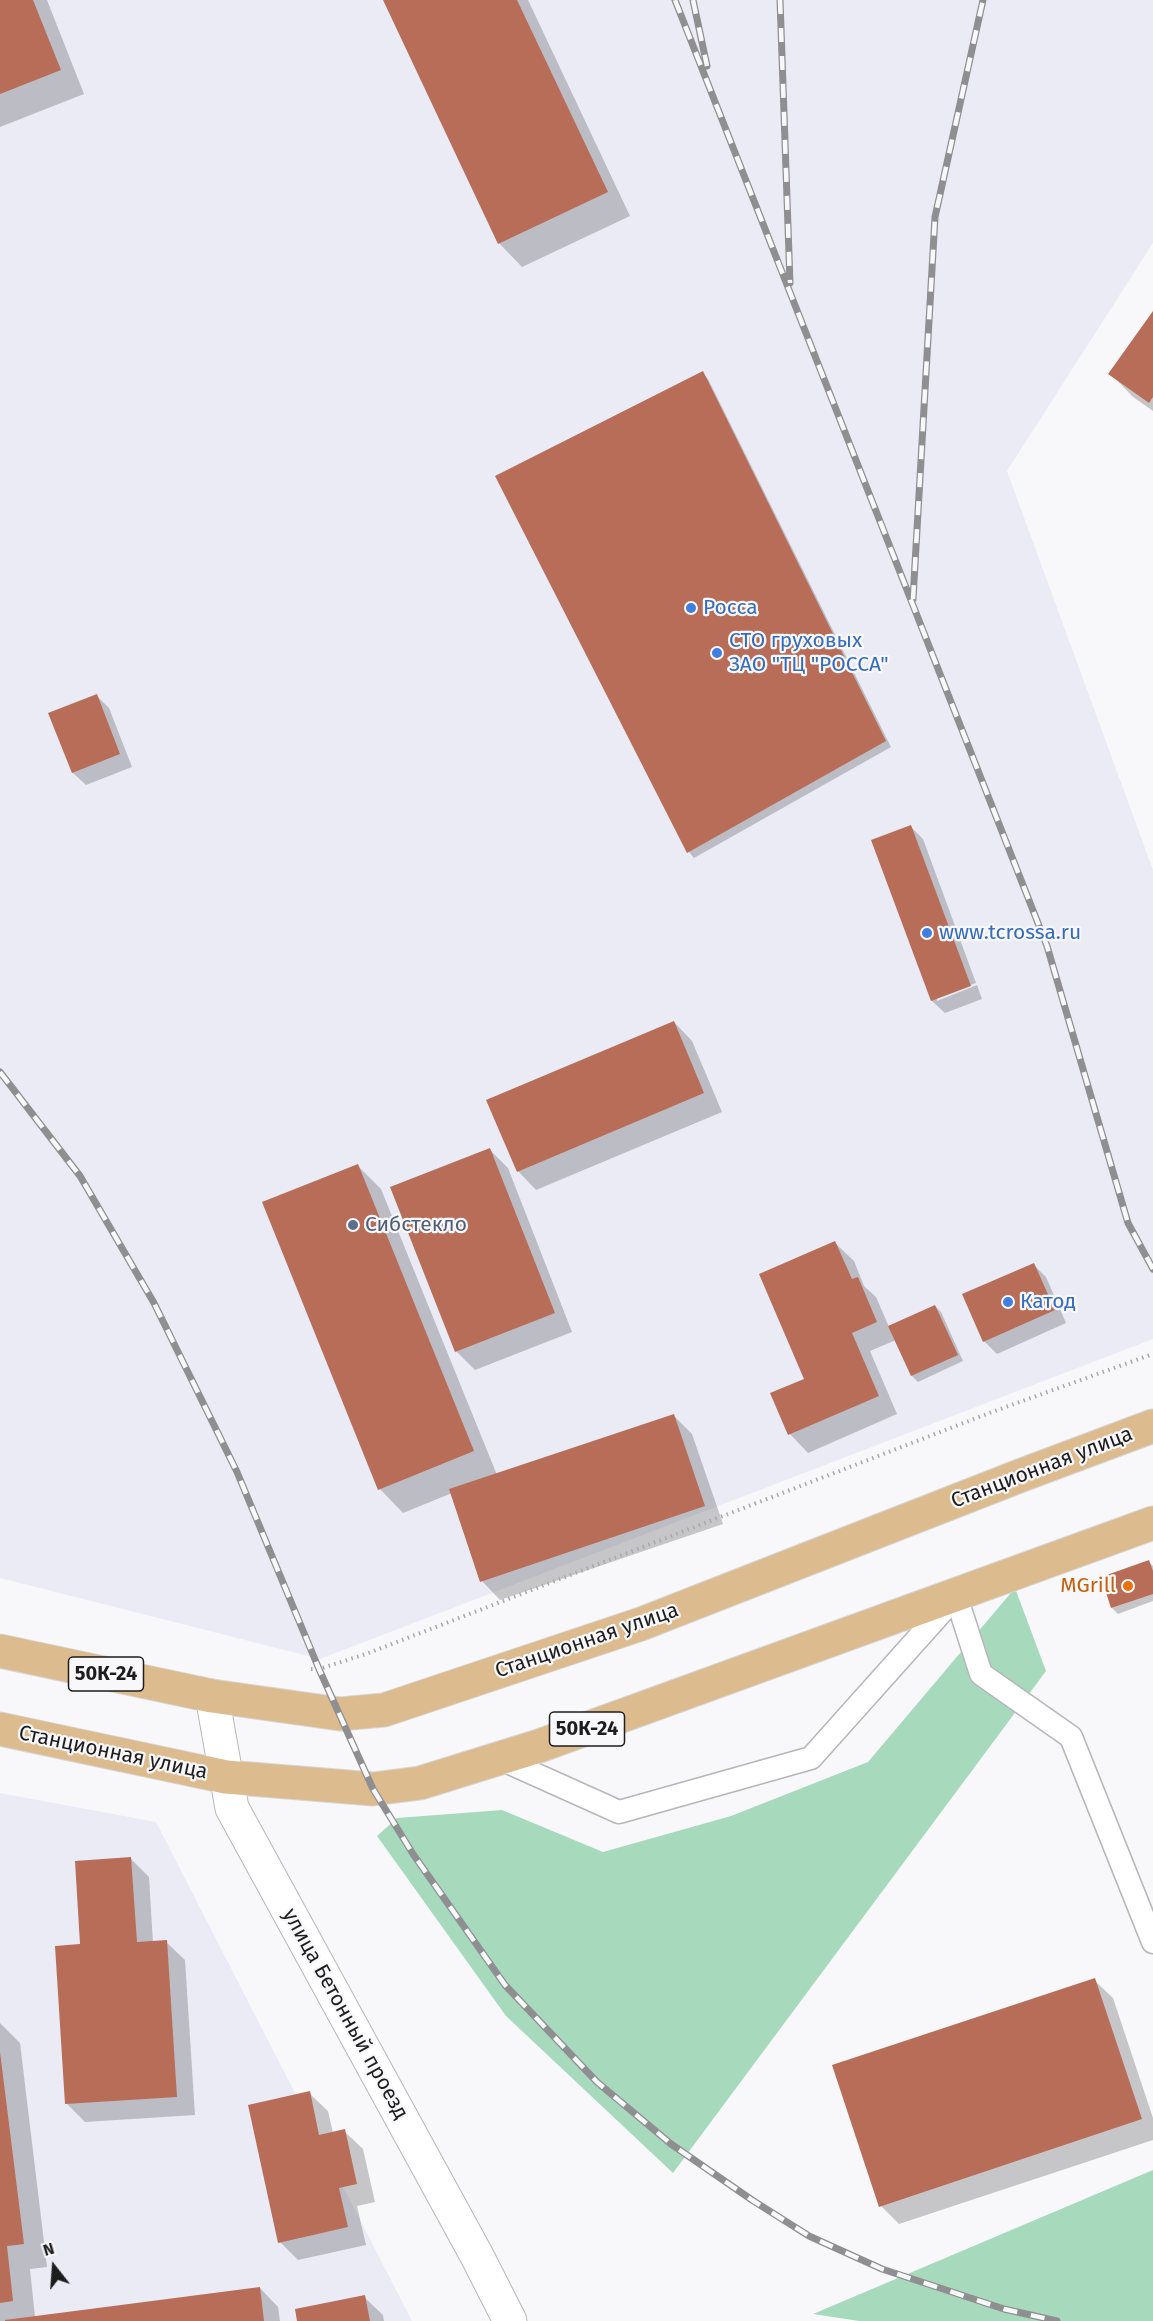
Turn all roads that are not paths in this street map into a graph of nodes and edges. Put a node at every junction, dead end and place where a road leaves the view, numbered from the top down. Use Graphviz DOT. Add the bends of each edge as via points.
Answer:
graph roads {
  1 [pos="1153,1426"];
  2 [pos="1153,1523"];
  3 [pos="956,1596"];
  4 [pos="0,1651"];
  5 [pos="212,1696"];
  6 [pos="0,1729"];
  7 [pos="501,1759"];
  8 [pos="226,1777"];
  9 [pos="1153,1942"];
  10 [pos="510,2321"];
  1 -- 5 [label="main road, Станционная улица / 50К-24" via="641,1624 384,1710 339,1714"];
  2 -- 3 [label="main road, Станционная улица / 50К-24"];
  3 -- 7 [label="main road, Станционная улица / 50К-24"];
  3 -- 7 [label="lane" via="811,1758 619,1812"];
  3 -- 9 [label="lane" via="981,1674 1071,1737"];
  4 -- 5 [label="main road, Станционная улица / 50К-24"];
  5 -- 8 [label="street, улица Бетонный проезд"];
  6 -- 8 [label="main road, Станционная улица / 50К-24"];
  7 -- 8 [label="main road, Станционная улица / 50К-24" via="420,1783 373,1789"];
  8 -- 10 [label="street, улица Бетонный проезд" via="232,1808"];
}
